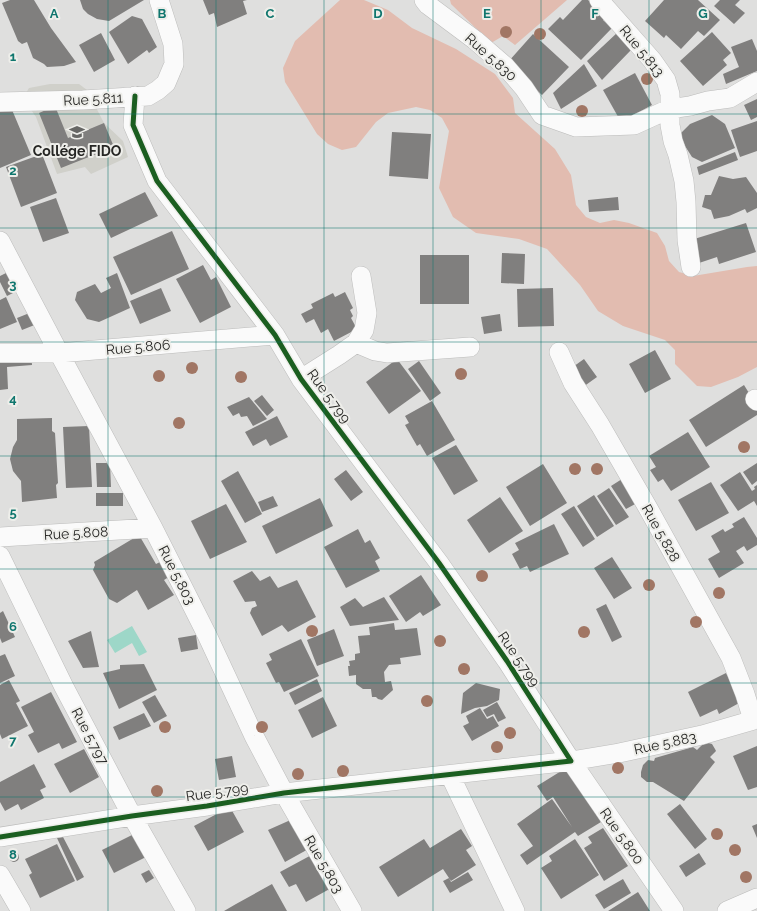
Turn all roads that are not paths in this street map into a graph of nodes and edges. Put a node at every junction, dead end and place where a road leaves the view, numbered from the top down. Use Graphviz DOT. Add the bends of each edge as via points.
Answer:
graph roads {
  1 [pos="159,0"];
  2 [pos="424,0"];
  3 [pos="599,0"];
  4 [pos="757,82"];
  5 [pos="136,96"];
  6 [pos="2,97"];
  7 [pos="669,109"];
  8 [pos="0,241"];
  9 [pos="691,267"];
  10 [pos="361,276"];
  11 [pos="275,335"];
  12 [pos="356,343"];
  13 [pos="470,347"];
  14 [pos="559,352"];
  15 [pos="0,353"];
  16 [pos="59,354"];
  17 [pos="301,379"];
  18 [pos="153,528"];
  19 [pos="0,537"];
  20 [pos="0,556"];
  21 [pos="755,719"];
  22 [pos="571,761"];
  23 [pos="450,775"];
  24 [pos="284,794"];
  25 [pos="132,816"];
  26 [pos="0,837"];
  27 [pos="0,875"];
  28 [pos="757,898"];
  29 [pos="21,911"];
  30 [pos="186,911"];
  31 [pos="352,911"];
  32 [pos="515,911"];
  33 [pos="674,911"];
  34 [pos="727,911"];
  1 -- 5 [label="street, Rue 5.811" via="173,44 174,64 166,83 158,90 148,96"];
  2 -- 7 [label="street, Rue 5.830" via="505,66 542,115 576,127 634,126"];
  3 -- 7 [label="street, Rue 5.813" via="652,60 666,80 670,94"];
  4 -- 7 [label="street, Rue 5.830" via="730,98"];
  5 -- 6 [label="street, Rue 5.811" via="83,100"];
  5 -- 11 [label="street, Rue 5.799" via="133,125 157,181"];
  7 -- 9 [label="street, Rue 5.813" via="673,141 684,181"];
  8 -- 16 [label="street, Rue 5.803"];
  10 -- 12 [label="street" via="367,313 364,330"];
  11 -- 16 [label="street, Rue 5.806"];
  11 -- 17 [label="street, Rue 5.799"];
  12 -- 13 [label="street" via="387,353"];
  12 -- 17 [label="street"];
  14 -- 21 [label="street, Rue 5.828" via="573,383 600,425 731,658"];
  15 -- 16 [label="street, Rue 5.806"];
  16 -- 18 [label="street, Rue 5.803"];
  17 -- 22 [label="street, Rue 5.799" via="439,563 507,661"];
  18 -- 19 [label="street, Rue 5.808"];
  18 -- 24 [label="street, Rue 5.803"];
  20 -- 25 [label="street, Rue 5.797" via="64,687"];
  21 -- 22 [label="street, Rue 5.883" via="702,735"];
  22 -- 23 [label="street, Rue 5.799"];
  22 -- 33 [label="street, Rue 5.800"];
  23 -- 24 [label="street, Rue 5.799"];
  23 -- 32 [label="street"];
  24 -- 25 [label="street, Rue 5.799"];
  24 -- 31 [label="street, Rue 5.803"];
  25 -- 26 [label="street, Rue 5.799"];
  25 -- 30 [label="street, Rue 5.797"];
  27 -- 29 [label="street"];
  28 -- 34 [label="street"];
}
